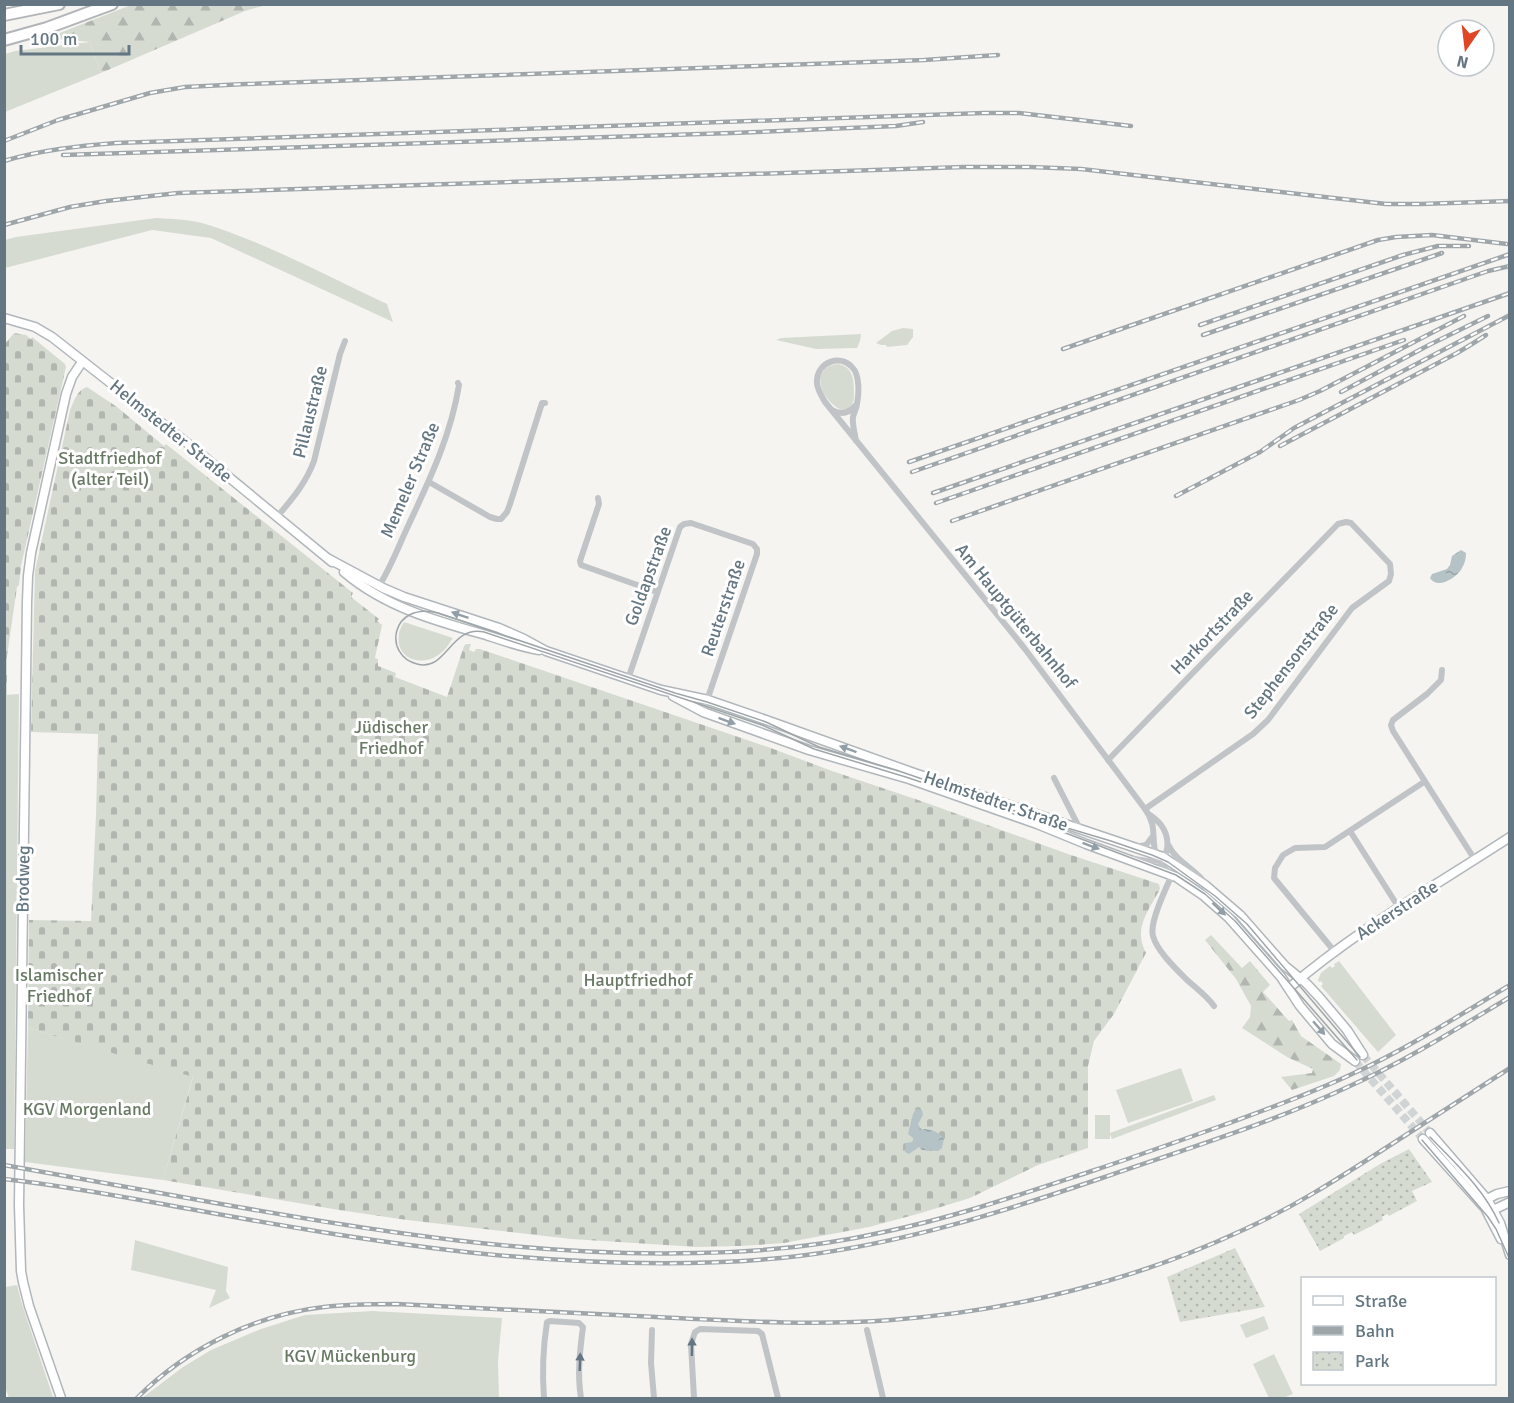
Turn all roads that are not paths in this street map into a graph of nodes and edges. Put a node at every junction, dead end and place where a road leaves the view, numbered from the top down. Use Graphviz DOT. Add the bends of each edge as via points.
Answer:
graph roads {
  1 [pos="59,4"];
  2 [pos="112,4"];
  3 [pos="4,15"];
  4 [pos="4,40"];
  5 [pos="4,318"];
  6 [pos="345,342"];
  7 [pos="82,362"];
  8 [pos="458,383"];
  9 [pos="858,400"];
  10 [pos="545,403"];
  11 [pos="829,408"];
  12 [pos="856,441"];
  13 [pos="429,482"];
  14 [pos="598,498"];
  15 [pos="277,517"];
  16 [pos="1338,524"];
  17 [pos="724,535"];
  18 [pos="329,559"];
  19 [pos="346,574"];
  20 [pos="381,587"];
  21 [pos="657,592"];
  22 [pos="394,604"];
  23 [pos="546,651"];
  24 [pos="1442,670"];
  25 [pos="628,679"];
  26 [pos="662,690"];
  27 [pos="708,700"];
  28 [pos="704,712"];
  29 [pos="790,728"];
  30 [pos="785,742"];
  31 [pos="1108,760"];
  32 [pos="1054,778"];
  33 [pos="1424,782"];
  34 [pos="1146,811"];
  35 [pos="1080,829"];
  36 [pos="1350,831"];
  37 [pos="1154,835"];
  38 [pos="1509,837"];
  39 [pos="1167,843"];
  40 [pos="1135,847"];
  41 [pos="1124,857"];
  42 [pos="1158,857"];
  43 [pos="1475,860"];
  44 [pos="1172,875"];
  45 [pos="1202,882"];
  46 [pos="1399,908"];
  47 [pos="1335,952"];
  48 [pos="1300,978"];
  49 [pos="1288,988"];
  50 [pos="1214,1006"];
  51 [pos="1427,1136"];
  52 [pos="1509,1191"];
  53 [pos="1509,1202"];
  54 [pos="1488,1206"];
  55 [pos="1509,1252"];
  56 [pos="652,1330"];
  57 [pos="867,1330"];
  58 [pos="62,1398"];
  59 [pos="544,1398"];
  60 [pos="581,1398"];
  61 [pos="654,1398"];
  62 [pos="694,1398"];
  63 [pos="778,1398"];
  64 [pos="883,1398"];
  1 -- 3 [label="highway"];
  2 -- 4 [label="highway"];
  5 -- 7 [label="main road, Helmstedter Straße" via="44,331"];
  6 -- 15 [label="street, Pillaustraße" via="314,461 300,489"];
  7 -- 15 [label="main road, Helmstedter Straße"];
  7 -- 58 [label="main road, Brodweg" via="66,394 31,553 27,589 21,1271"];
  8 -- 13 [label="street, Memeler Straße" via="451,425"];
  9 -- 11 [label="street" via="845,413"];
  9 -- 11 [label="street, Am Hauptgüterbahnhof" via="853,368 843,361 830,362 820,369 817,380"];
  9 -- 12 [label="street, Am Hauptgüterbahnhof" via="853,421"];
  10 -- 13 [label="street" via="507,512 501,519 490,517"];
  11 -- 12 [label="street, Am Hauptgüterbahnhof"];
  12 -- 31 [label="street, Am Hauptgüterbahnhof" via="1025,649"];
  13 -- 20 [label="street, Memeler Straße"];
  14 -- 21 [label="street" via="581,565"];
  15 -- 18 [label="main road, Helmstedter Straße"];
  16 -- 31 [label="street, Harkortstraße"];
  16 -- 34 [label="street, Stephensonstraße" via="1351,523 1387,560 1391,568 1389,581 1352,608 1268,720"];
  17 -- 21 [label="street, Goldapstraße" via="691,523 680,527"];
  17 -- 27 [label="street, Reuterstraße" via="753,544 757,554"];
  18 -- 19 [label="main road, Helmstedter Straße"];
  18 -- 20 [label="main road, Helmstedter Straße"];
  19 -- 20 [label="main road" via="364,584"];
  19 -- 22 [label="main road, Helmstedter Straße"];
  20 -- 22 [label="main road"];
  23 -- 20 [label="main road, Helmstedter Straße, one-way" via="499,628"];
  21 -- 25 [label="street, Goldapstraße"];
  22 -- 23 [label="main road, Helmstedter Straße" via="463,629"];
  23 -- 25 [label="main road, Helmstedter Straße"];
  24 -- 33 [label="street" via="1442,680 1391,725"];
  25 -- 26 [label="main road, Helmstedter Straße"];
  26 -- 27 [label="main road, Helmstedter Straße"];
  26 -- 28 [label="main road, Helmstedter Straße"];
  27 -- 28 [label="street, Reuterstraße"];
  27 -- 29 [label="main road, Helmstedter Straße"];
  28 -- 30 [label="main road, Helmstedter Straße, one-way"];
  29 -- 30 [label="main road"];
  35 -- 29 [label="main road, Helmstedter Straße, one-way"];
  30 -- 41 [label="main road, Helmstedter Straße, one-way" via="909,779"];
  31 -- 34 [label="street, Am Hauptgüterbahnhof"];
  32 -- 35 [label="street"];
  33 -- 36 [label="street"];
  33 -- 43 [label="street"];
  34 -- 37 [label="street, Am Hauptgüterbahnhof"];
  34 -- 39 [label="street, Am Hauptgüterbahnhof" via="1162,826"];
  35 -- 40 [label="main road, Helmstedter Straße"];
  36 -- 46 [label="street"];
  36 -- 47 [label="street" via="1325,847 1295,848 1283,855 1275,868 1274,878"];
  37 -- 40 [label="street" via="1146,845"];
  37 -- 42 [label="street, Am Hauptgüterbahnhof"];
  38 -- 43 [label="main road, Ackerstraße"];
  39 -- 42 [label="street" via="1167,851"];
  39 -- 45 [label="street, Helmstedter Straße"];
  40 -- 42 [label="main road, Helmstedter Straße"];
  41 -- 42 [label="street" via="1149,861"];
  41 -- 44 [label="main road, Helmstedter Straße"];
  42 -- 44 [label="street"];
  42 -- 45 [label="main road, Helmstedter Straße"];
  43 -- 46 [label="main road, Ackerstraße"];
  44 -- 45 [label="street, Helmstedter Straße" via="1177,872"];
  44 -- 49 [label="main road, Helmstedter Straße, one-way" via="1223,912"];
  44 -- 50 [label="street" via="1154,922 1153,937 1162,953"];
  45 -- 48 [label="main road, Helmstedter Straße" via="1240,915"];
  46 -- 47 [label="main road, Ackerstraße"];
  47 -- 48 [label="main road, Ackerstraße"];
  48 -- 49 [label="main road, Ackerstraße"];
  49 -- 48 [label="main road, Helmstedter Straße, one-way" via="1332,1044 1359,1058 1347,1030"];
  51 -- 54 [label="main road"];
  52 -- 54 [label="main road" via="1497,1194"];
  53 -- 54 [label="main road"];
  54 -- 55 [label="main road"];
  56 -- 61 [label="street"];
  57 -- 64 [label="street"];
  60 -- 59 [label="street, one-way" via="583,1326 550,1321 544,1338"];
  62 -- 63 [label="street, one-way" via="691,1344 694,1332 700,1329 762,1334"];
}
